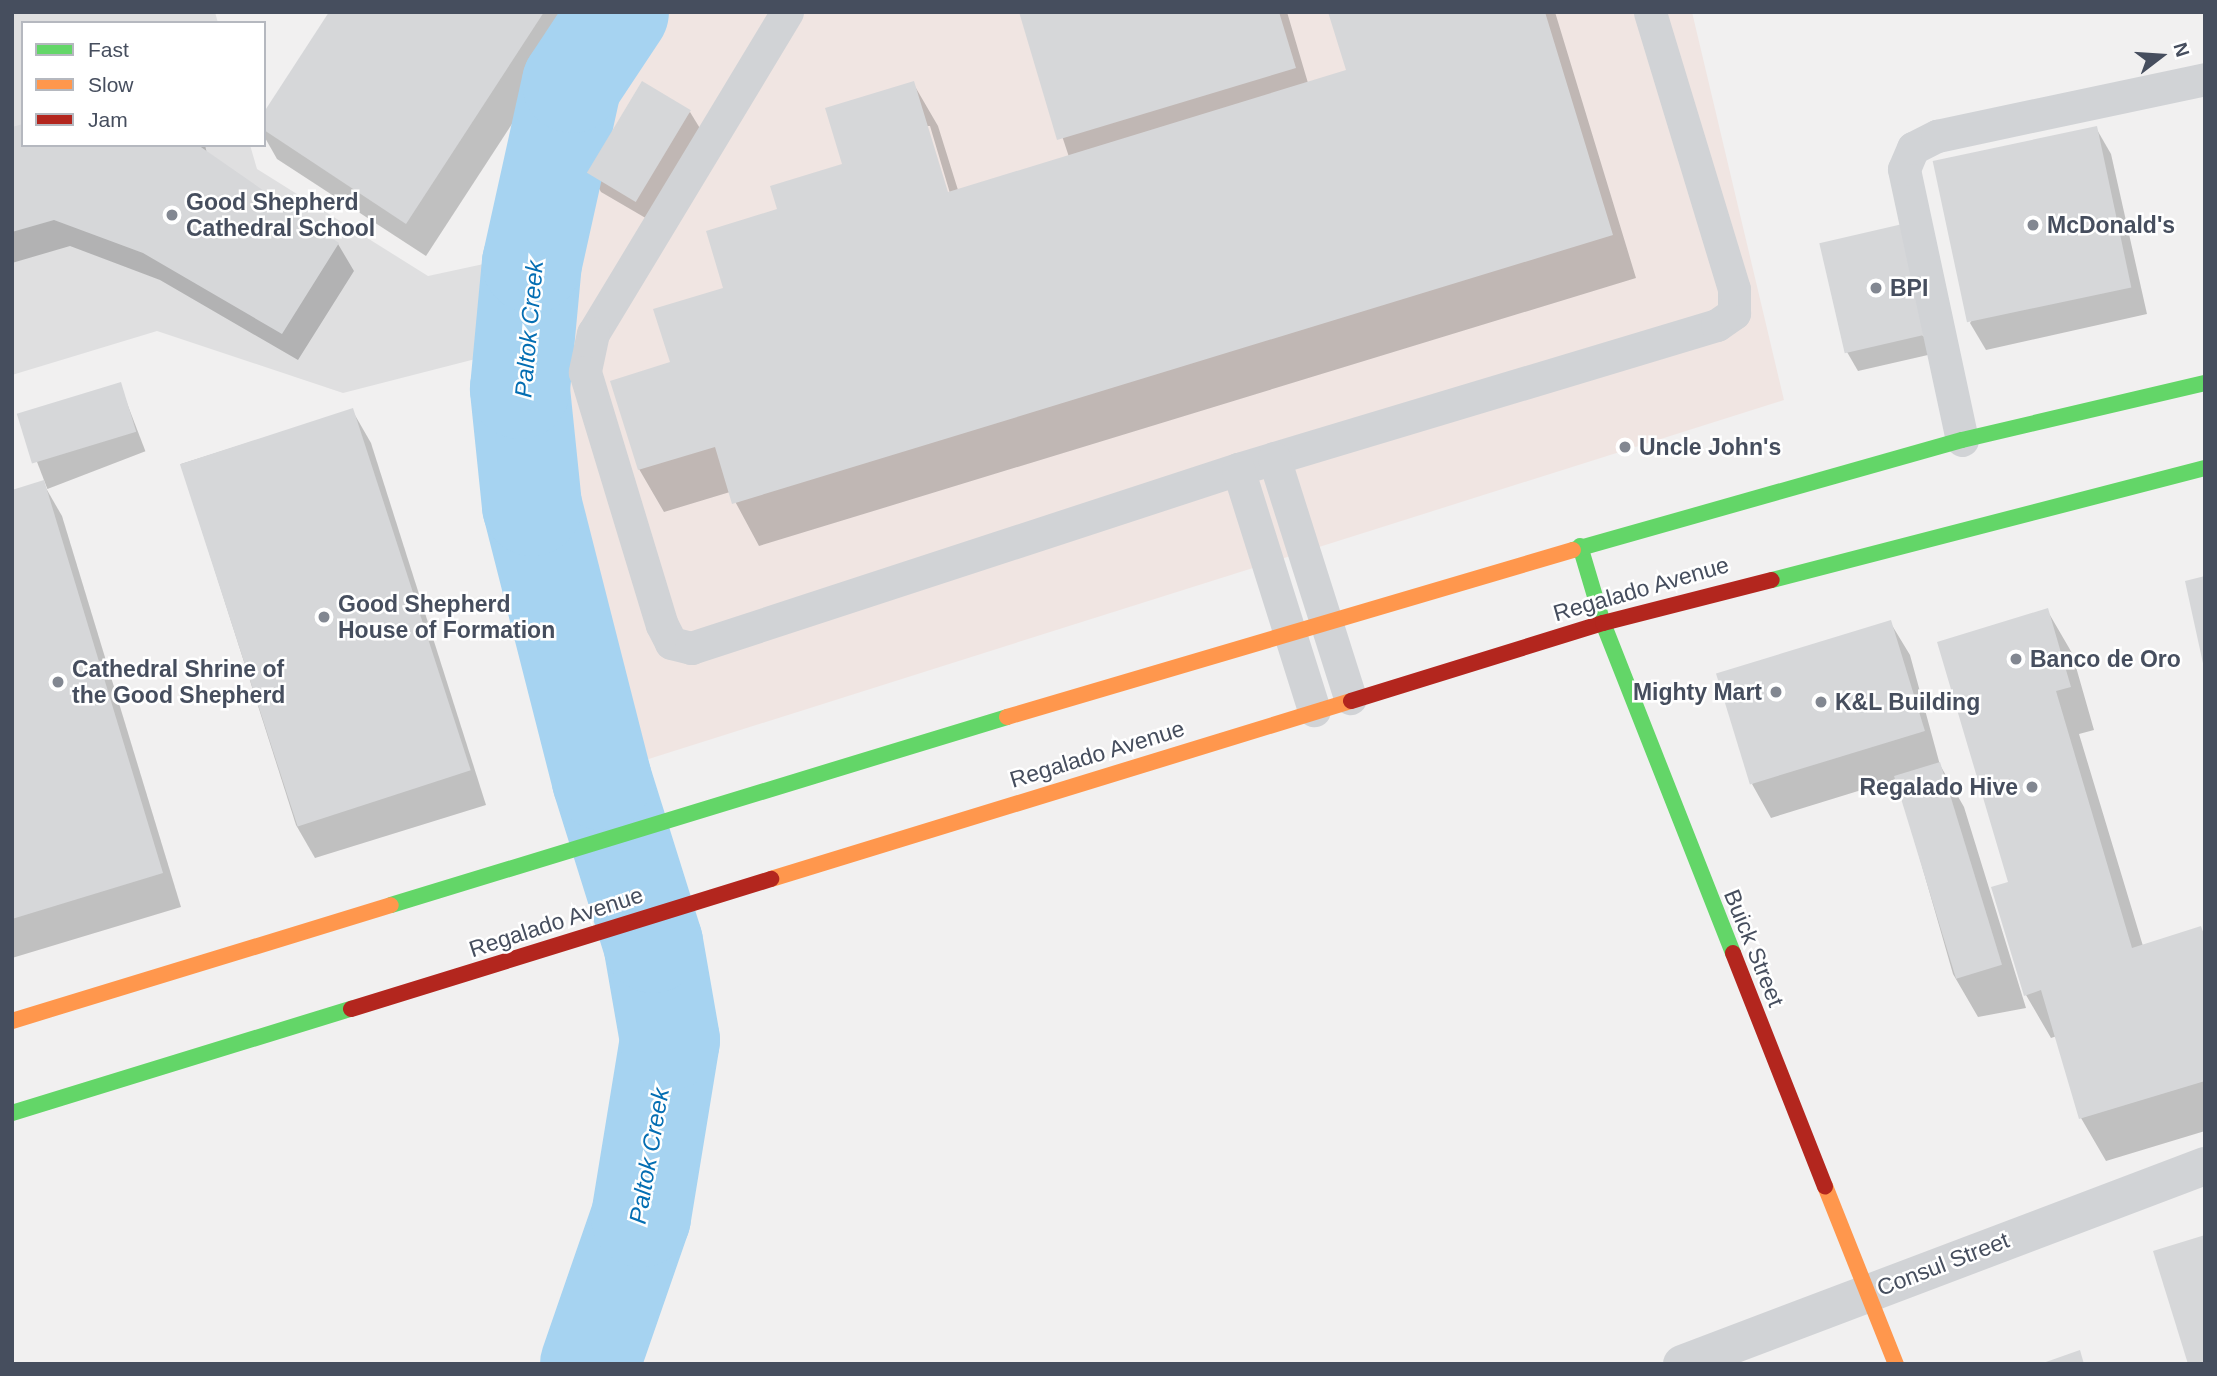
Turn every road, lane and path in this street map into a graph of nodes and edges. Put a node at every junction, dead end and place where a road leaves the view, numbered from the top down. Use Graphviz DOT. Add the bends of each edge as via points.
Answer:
graph roads {
  1 [pos="787,12"];
  2 [pos="1650,12"];
  3 [pos="2205,79"];
  4 [pos="2205,383"];
  5 [pos="1962,440"];
  6 [pos="1274,458"];
  7 [pos="2205,468"];
  8 [pos="1238,469"];
  9 [pos="1580,546"];
  10 [pos="1326,620"];
  11 [pos="1603,623"];
  12 [pos="1290,632"];
  13 [pos="1350,698"];
  14 [pos="1314,710"];
  15 [pos="12,1021"];
  16 [pos="12,1113"];
  17 [pos="2205,1166"];
  18 [pos="1869,1293"];
  19 [pos="1682,1364"];
  20 [pos="1896,1364"];
  1 -- 8 [label="lane" via="593,333 585,372 618,499 671,643 691,648"];
  2 -- 6 [label="lane" via="1734,289 1734,313 1717,326"];
  3 -- 5 [label="lane" via="1937,136 1913,148 1904,169"];
  4 -- 5 [label="main road"];
  5 -- 9 [label="main road"];
  6 -- 8 [label="lane"];
  6 -- 10 [label="lane"];
  7 -- 11 [label="main road, Regalado Avenue"];
  8 -- 12 [label="lane"];
  9 -- 10 [label="main road"];
  9 -- 11 [label="main road, Buick Street"];
  10 -- 12 [label="main road"];
  10 -- 13 [label="lane"];
  11 -- 13 [label="main road, Regalado Avenue"];
  11 -- 18 [label="main road, Buick Street"];
  12 -- 14 [label="lane"];
  12 -- 15 [label="main road"];
  13 -- 14 [label="main road, Regalado Avenue"];
  14 -- 16 [label="main road, Regalado Avenue"];
  17 -- 18 [label="street, Consul Street"];
  18 -- 19 [label="street, Consul Street"];
  18 -- 20 [label="main road, Buick Street"];
}
